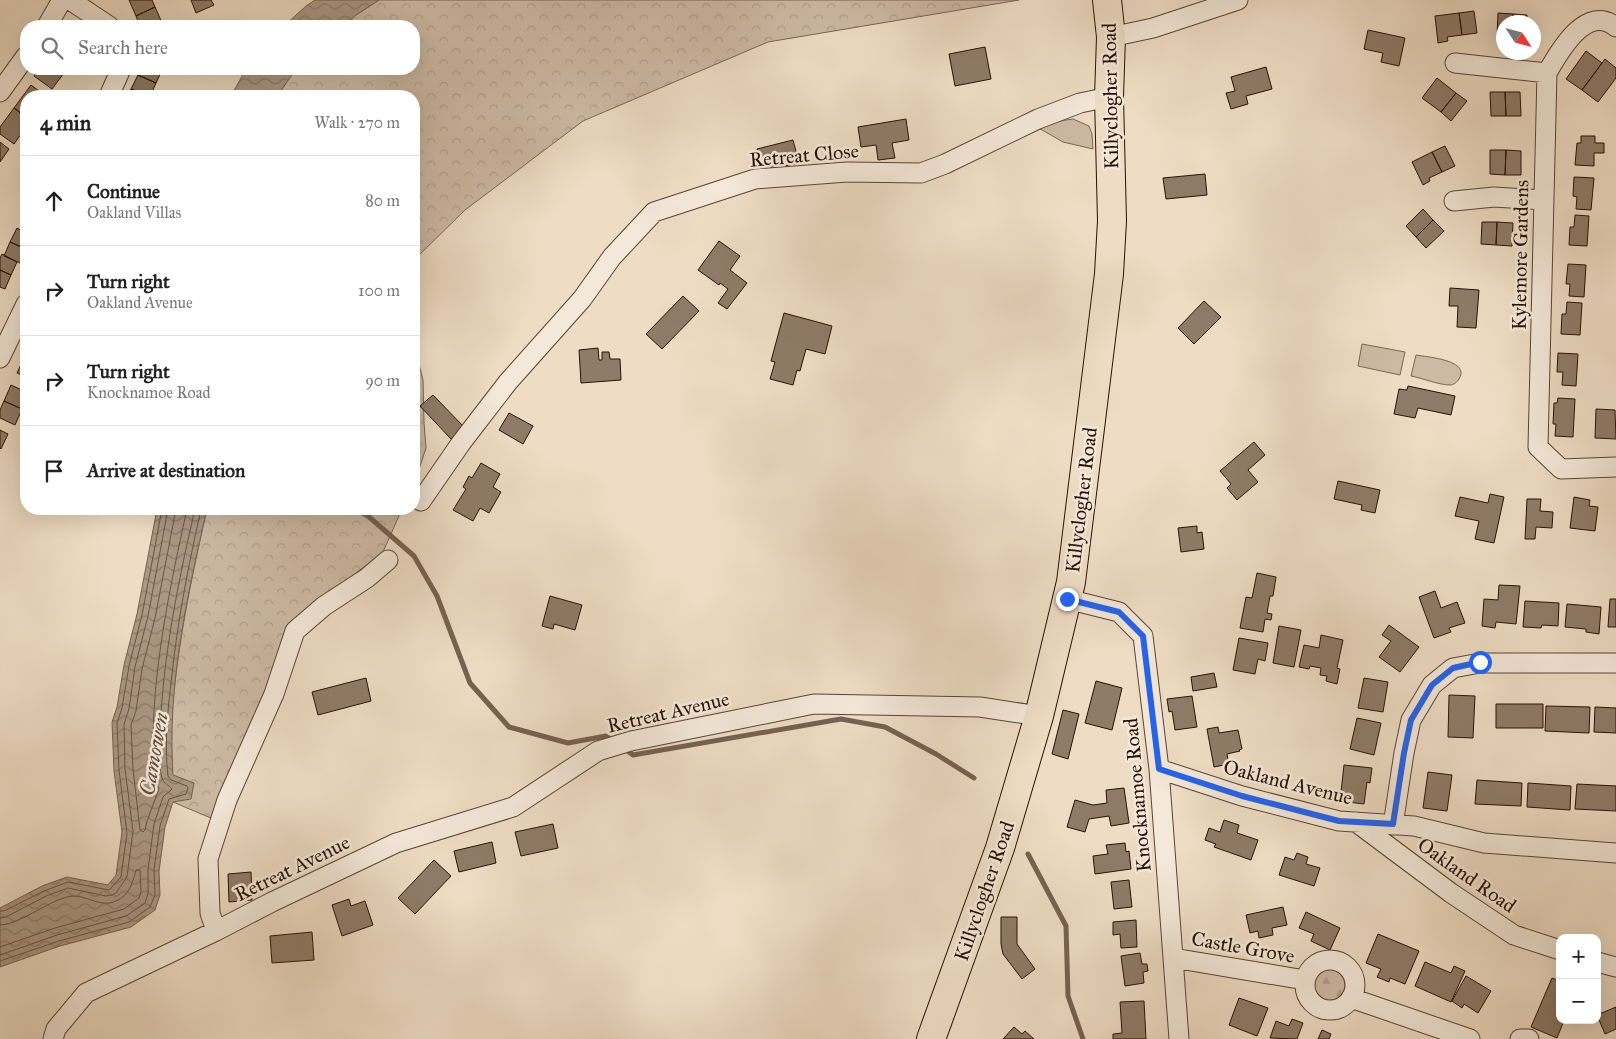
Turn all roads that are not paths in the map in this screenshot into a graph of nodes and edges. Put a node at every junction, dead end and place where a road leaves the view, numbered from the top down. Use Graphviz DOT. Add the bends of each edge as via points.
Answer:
graph roads {
  1 [pos="62,0"];
  2 [pos="70,0"];
  3 [pos="1107,0"];
  4 [pos="1238,0"];
  5 [pos="50,20"];
  6 [pos="100,20"];
  7 [pos="1616,27"];
  8 [pos="1111,37"];
  9 [pos="1455,63"];
  10 [pos="20,64"];
  11 [pos="1547,73"];
  12 [pos="118,75"];
  13 [pos="112,90"];
  14 [pos="0,92"];
  15 [pos="1110,97"];
  16 [pos="1544,200"];
  17 [pos="1454,201"];
  18 [pos="20,316"];
  19 [pos="0,358"];
  20 [pos="1616,467"];
  21 [pos="422,501"];
  22 [pos="388,560"];
  23 [pos="1067,599"];
  24 [pos="1616,663"];
  25 [pos="1039,716"];
  26 [pos="1159,769"];
  27 [pos="1356,822"];
  28 [pos="1393,824"];
  29 [pos="1616,853"];
  30 [pos="216,931"];
  31 [pos="1556,949"];
  32 [pos="1173,958"];
  33 [pos="1601,963"];
  34 [pos="1616,967"];
  35 [pos="1305,980"];
  36 [pos="1352,998"];
  37 [pos="53,1039"];
  38 [pos="931,1039"];
  39 [pos="1179,1039"];
  40 [pos="1470,1039"];
  41 [pos="1520,1039"];
  42 [pos="1529,1039"];
  1 -- 5 [label="street"];
  2 -- 6 [label="street"];
  3 -- 8 [label="highway, Killyclogher Road"];
  4 -- 8 [label="street" via="1153,28"];
  7 -- 11 [label="street, Kylemore Gardens" via="1595,21 1581,28 1564,44"];
  8 -- 15 [label="highway, Killyclogher Road"];
  9 -- 11 [label="street"];
  10 -- 14 [label="street"];
  11 -- 16 [label="street, Kylemore Gardens"];
  12 -- 13 [label="street"];
  15 -- 21 [label="street, Retreat Close" via="1080,103 1038,118 921,173 847,172 755,179 654,212 612,257 582,299 508,382"];
  15 -- 23 [label="highway, Killyclogher Road" via="1112,221 1109,274"];
  16 -- 17 [label="street" via="1494,197"];
  16 -- 20 [label="street, Kylemore Gardens" via="1538,447 1561,469"];
  18 -- 19 [label="street"];
  22 -- 30 [label="street" via="295,631 274,694 227,800 208,859 210,913"];
  23 -- 25 [label="highway, Killyclogher Road"];
  23 -- 26 [label="street, Knocknamoe Road" via="1119,612 1143,636"];
  24 -- 28 [label="street" via="1480,662 1453,668 1432,685 1411,720"];
  25 -- 30 [label="street, Retreat Avenue" via="980,707 814,704 631,741 598,751 512,807 396,843"];
  25 -- 38 [label="highway, Killyclogher Road" via="1000,848"];
  26 -- 27 [label="street, Oakland Avenue" via="1242,796 1339,821"];
  26 -- 32 [label="street, Knocknamoe Road"];
  27 -- 28 [label="street, Oakland Avenue"];
  27 -- 31 [label="street, Oakland Road" via="1451,894 1514,935"];
  28 -- 29 [label="street, Oakland Avenue" via="1484,843"];
  30 -- 37 [label="street, Retreat Avenue" via="86,993 56,1029"];
  32 -- 35 [label="street, Castle Grove"];
  32 -- 39 [label="street, Knocknamoe Road"];
  33 -- 34 [label="street"];
  35 -- 36 [label="street" via="1309,1000 1326,1010 1345,1005"];
  35 -- 36 [label="street" via="1310,969 1320,962 1332,960 1344,964 1352,974"];
  36 -- 40 [label="street"];
  41 -- 42 [label="street"];
}
